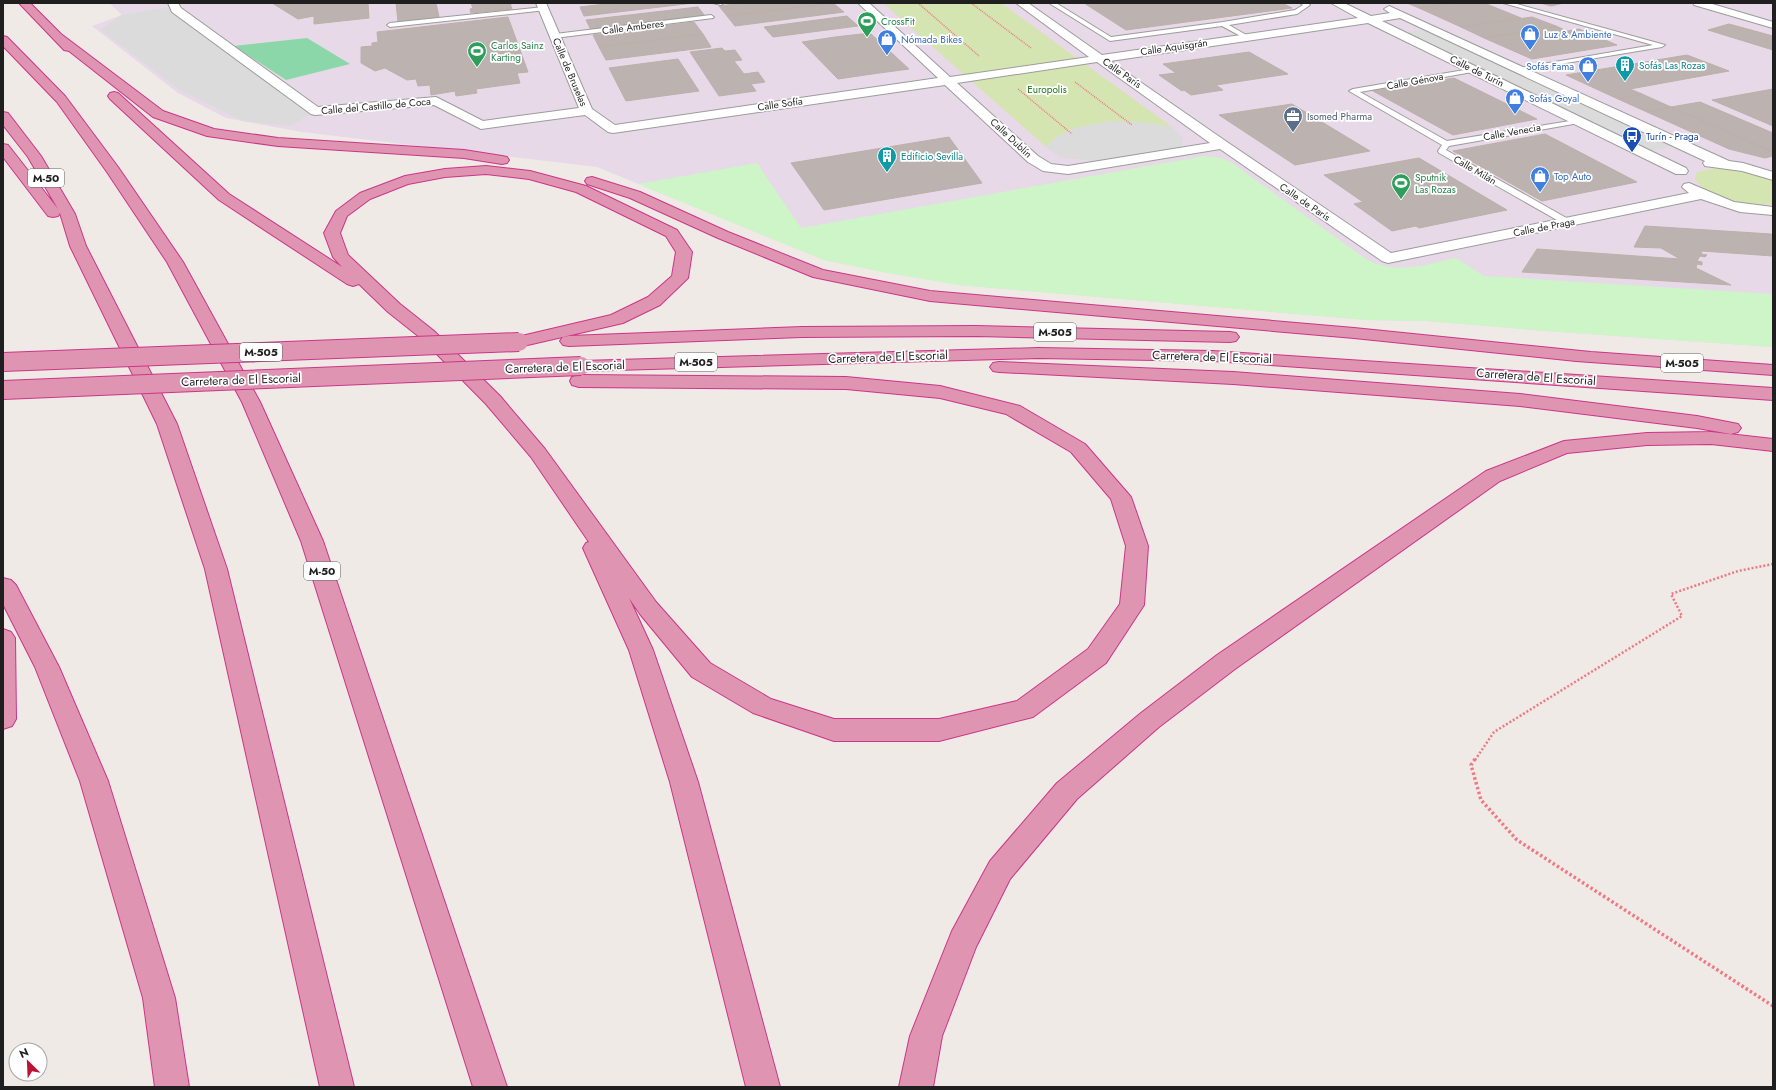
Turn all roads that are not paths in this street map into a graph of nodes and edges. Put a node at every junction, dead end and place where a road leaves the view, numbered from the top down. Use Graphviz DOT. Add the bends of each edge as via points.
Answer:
graph roads {
  1 [pos="24,3"];
  2 [pos="173,3"];
  3 [pos="517,3"];
  4 [pos="863,3"];
  5 [pos="1021,3"];
  6 [pos="1052,3"];
  7 [pos="1303,3"];
  8 [pos="1336,3"];
  9 [pos="1376,3"];
  10 [pos="1506,3"];
  11 [pos="1698,3"];
  12 [pos="542,6"];
  13 [pos="520,10"];
  14 [pos="1401,15"];
  15 [pos="711,18"];
  16 [pos="1370,19"];
  17 [pos="1223,24"];
  18 [pos="1773,25"];
  19 [pos="390,26"];
  20 [pos="5,34"];
  21 [pos="58,36"];
  22 [pos="555,36"];
  23 [pos="1246,37"];
  24 [pos="1100,58"];
  25 [pos="1476,70"];
  26 [pos="1520,70"];
  27 [pos="947,79"];
  28 [pos="1353,92"];
  29 [pos="587,111"];
  30 [pos="3,116"];
  31 [pos="1578,120"];
  32 [pos="613,128"];
  33 [pos="1446,144"];
  34 [pos="1222,145"];
  35 [pos="3,148"];
  36 [pos="1724,164"];
  37 [pos="1681,171"];
  38 [pos="1773,176"];
  39 [pos="1701,195"];
  40 [pos="1773,211"];
  41 [pos="1567,222"];
  42 [pos="78,246"];
  43 [pos="1388,258"];
  44 [pos="394,308"];
  45 [pos="520,342"];
  46 [pos="1591,357"];
  47 [pos="812,359"];
  48 [pos="3,362"];
  49 [pos="1773,370"];
  50 [pos="580,373"];
  51 [pos="3,390"];
  52 [pos="1773,394"];
  53 [pos="1773,436"];
  54 [pos="1773,445"];
  55 [pos="570,496"];
  56 [pos="3,586"];
  57 [pos="3,638"];
  58 [pos="3,719"];
  59 [pos="172,1087"];
  60 [pos="338,1087"];
  61 [pos="490,1087"];
  62 [pos="763,1087"];
  63 [pos="916,1087"];
  1 -- 21 [label="highway"];
  2 -- 29 [label="street, Calle del Castillo de Coca" via="176,10 315,111 436,101 481,125"];
  3 -- 13 [label="lane"];
  4 -- 27 [label="street, Calle Dublín"];
  5 -- 24 [label="street, Calle París"];
  6 -- 17 [label="lane" via="1110,39"];
  7 -- 17 [label="lane" via="1307,5 1297,12"];
  8 -- 16 [label="street, Calle de Turín"];
  9 -- 14 [label="street, Calle de Turín"];
  10 -- 26 [label="lane" via="1662,45"];
  11 -- 18 [label="street"];
  12 -- 13 [label="lane"];
  12 -- 22 [label="street, Calle de Bruselas"];
  13 -- 19 [label="lane"];
  14 -- 16 [label="street, Calle Aquisgrán"];
  14 -- 26 [label="street, Calle de Turín"];
  15 -- 22 [label="lane, Calle Amberes"];
  16 -- 23 [label="street, Calle Aquisgrán"];
  16 -- 25 [label="street, Calle de Turín"];
  17 -- 23 [label="lane"];
  20 -- 61 [label="highway, M-50" via="62,99 175,262 251,402 312,541"];
  21 -- 44 [label="highway" via="95,78 224,197"];
  21 -- 46 [label="highway" via="158,114 212,132 278,142 464,154 574,175 635,195 723,235 819,274 930,296 1354,333"];
  22 -- 29 [label="street, Calle de Bruselas"];
  23 -- 24 [label="street, Calle Aquisgrán"];
  24 -- 27 [label="street, Calle Aquisgrán"];
  24 -- 34 [label="street, Calle París"];
  25 -- 28 [label="lane, Calle Génova"];
  25 -- 31 [label="street, Calle de Turín"];
  26 -- 36 [label="street, Calle de Turín"];
  27 -- 32 [label="street, Calle Sofía"];
  27 -- 34 [label="street, Calle Dublín" via="1033,159 1048,168 1068,170"];
  28 -- 33 [label="lane, Calle Milán"];
  29 -- 32 [label="street, Calle de Bruselas"];
  30 -- 42 [label="highway, M-50" via="34,156 68,214"];
  31 -- 33 [label="lane, Calle Venecia"];
  31 -- 37 [label="street, Calle de Turín"];
  33 -- 41 [label="lane, Calle Milán" via="1442,151"];
  34 -- 43 [label="street, Calle de París"];
  35 -- 42 [label="highway"];
  36 -- 37 [label="street" via="1697,164"];
  36 -- 38 [label="street"];
  37 -- 39 [label="street" via="1680,178"];
  39 -- 40 [label="street" via="1723,204"];
  39 -- 41 [label="street, Calle de Praga"];
  41 -- 43 [label="street, Calle de Praga"];
  42 -- 60 [label="highway, M-50" via="167,424 216,570"];
  44 -- 45 [label="highway" via="341,257 332,233 342,214 365,196 405,180 445,173 486,170 530,175 581,189 637,215 672,233 684,252 680,278 654,301 617,319"];
  44 -- 55 [label="highway" via="428,335 493,400"];
  45 -- 46 [label="highway, Carretera de El Escorial / M-505" via="802,332 976,330 1203,335"];
  45 -- 48 [label="highway, Carretera de El Escorial / M-505, bridge"];
  46 -- 49 [label="highway, Carretera de El Escorial / M-505"];
  47 -- 50 [label="highway, Carretera de El Escorial / M-505"];
  47 -- 52 [label="highway, Carretera de El Escorial / M-505" via="1038,353 1213,356"];
  47 -- 53 [label="highway, M-505" via="1233,378 1512,399 1697,422"];
  50 -- 51 [label="highway, Carretera de El Escorial / M-505, bridge" via="457,382 273,378"];
  50 -- 55 [label="highway" via="846,383 940,392 1012,410 1078,448 1121,497 1137,546 1132,605 1097,656 1024,710 939,730 834,730 762,706 700,670 648,608"];
  54 -- 63 [label="highway" via="1704,438 1647,439 1564,446 1493,476 1226,662 1150,720 1067,791 1000,870 963,941 926,1036"];
  55 -- 62 [label="highway" via="641,650 677,760"];
  56 -- 59 [label="highway" via="8,591 47,667 94,781 159,998"];
  57 -- 58 [label="highway"];
}
